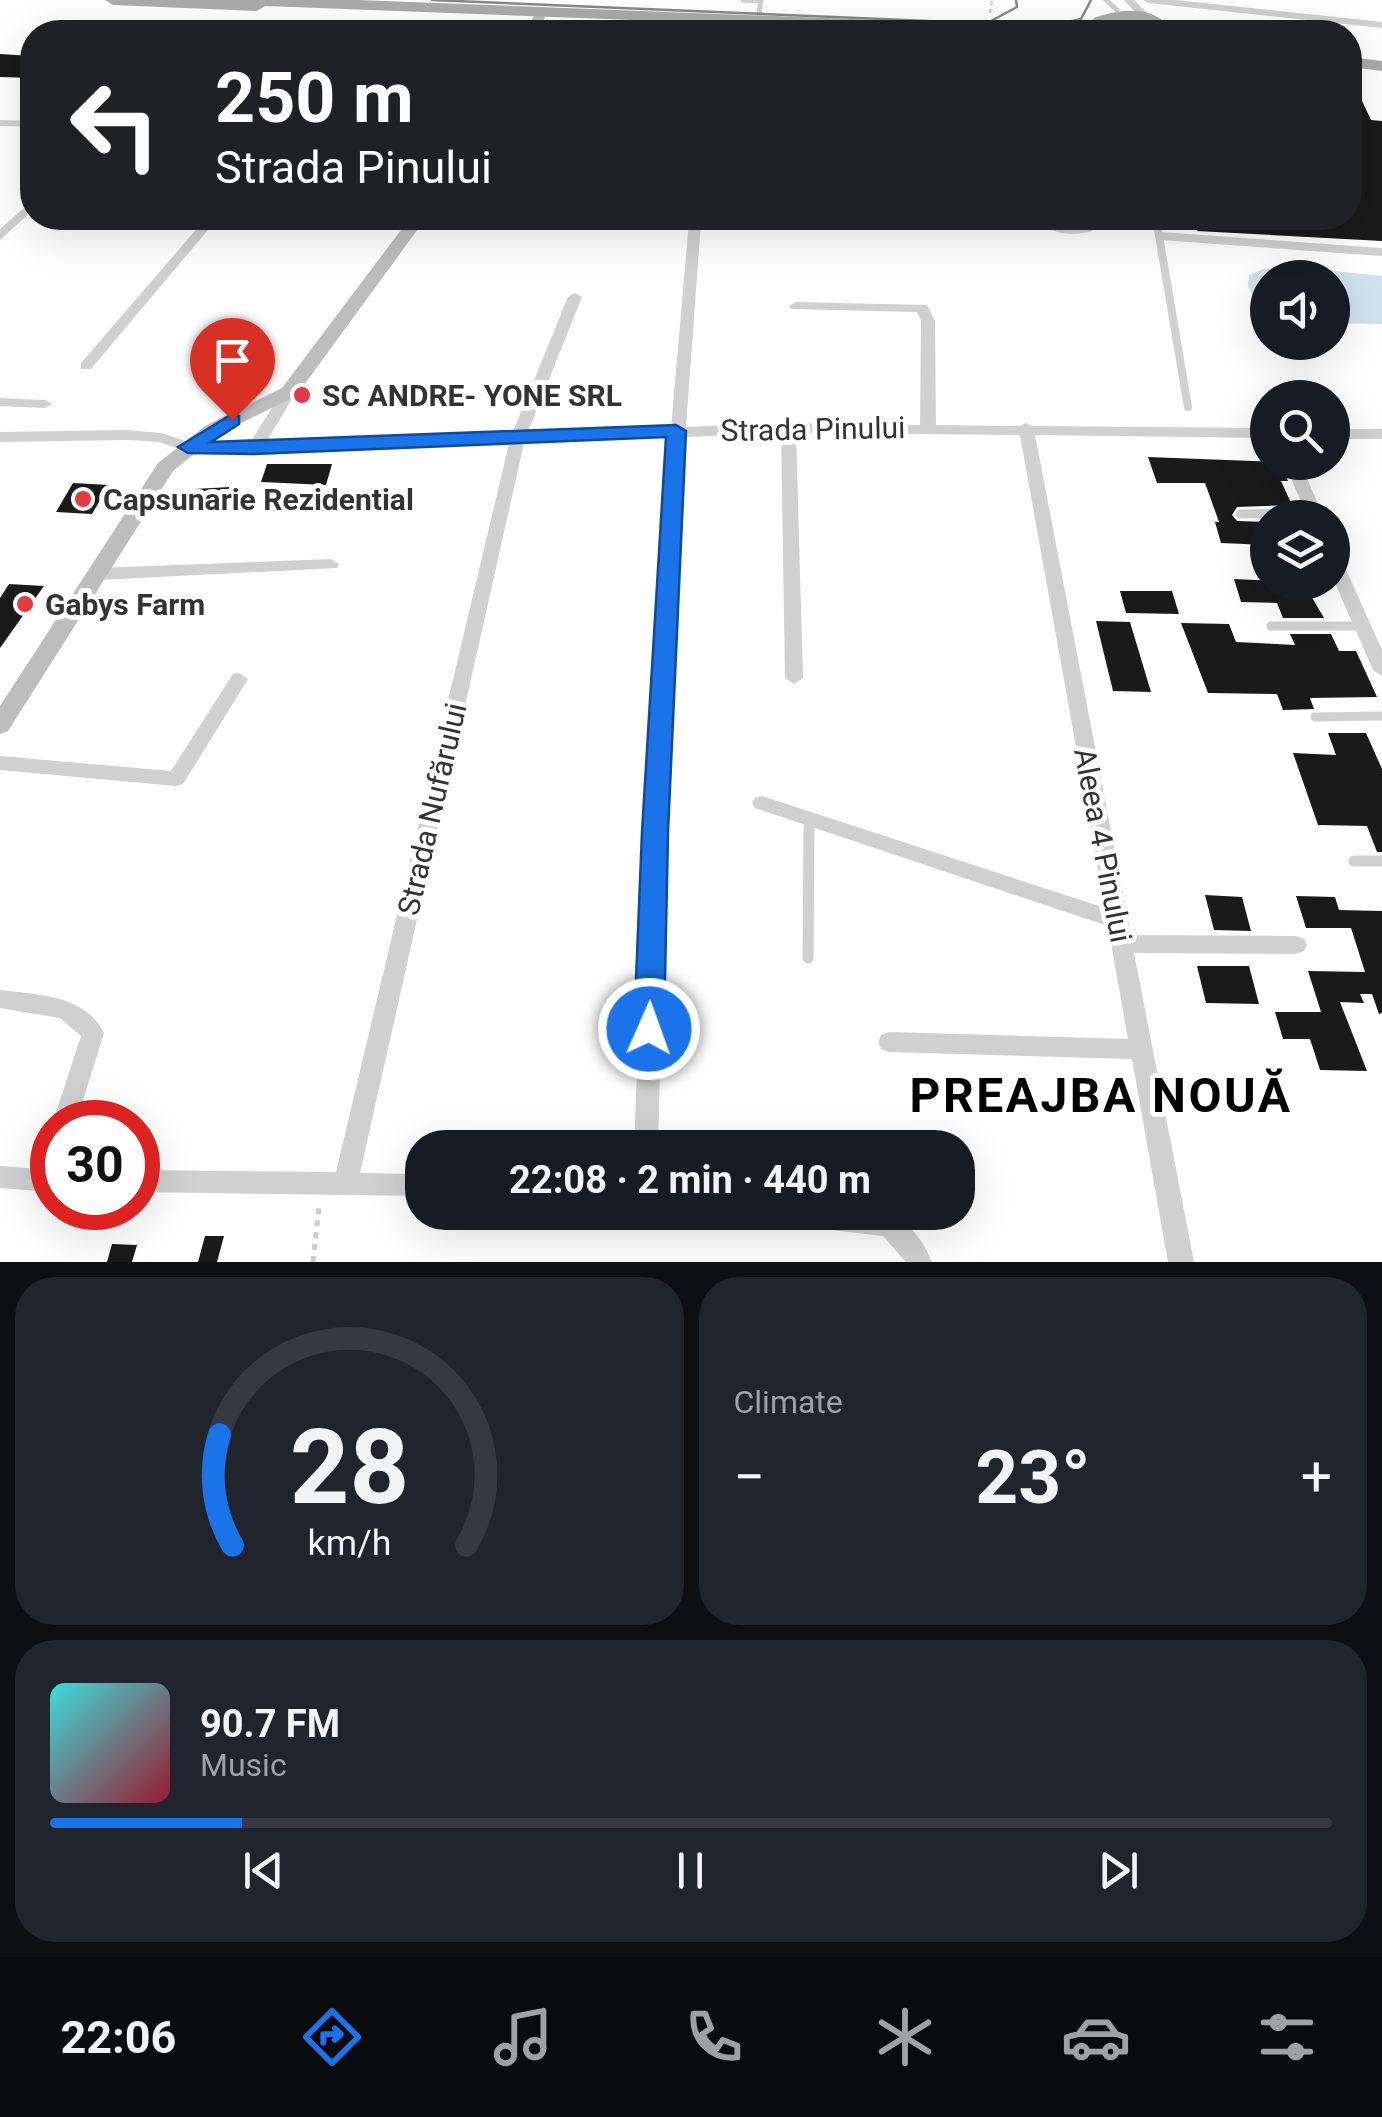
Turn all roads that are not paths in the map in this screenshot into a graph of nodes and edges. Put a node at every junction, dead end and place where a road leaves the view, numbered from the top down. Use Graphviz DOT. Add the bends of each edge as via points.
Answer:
graph roads {
  1 [pos="113,0"];
  2 [pos="743,0"];
  3 [pos="761,0"];
  4 [pos="1127,0"];
  5 [pos="296,1"];
  6 [pos="411,3"];
  7 [pos="243,7"];
  8 [pos="1147,9"];
  9 [pos="1107,17"];
  10 [pos="455,20"];
  11 [pos="739,20"];
  12 [pos="1309,20"];
  13 [pos="20,217"];
  14 [pos="202,230"];
  15 [pos="409,230"];
  16 [pos="694,230"];
  17 [pos="1159,230"];
  18 [pos="0,236"];
  19 [pos="1160,236"];
  20 [pos="1382,252"];
  21 [pos="575,297"];
  22 [pos="796,306"];
  23 [pos="86,366"];
  24 [pos="290,392"];
  25 [pos="0,402"];
  26 [pos="45,404"];
  27 [pos="1188,407"];
  28 [pos="788,428"];
  29 [pos="928,428"];
  30 [pos="1026,428"];
  31 [pos="676,431"];
  32 [pos="1250,433"];
  33 [pos="1350,434"];
  34 [pos="1382,434"];
  35 [pos="0,437"];
  36 [pos="518,437"];
  37 [pos="188,447"];
  38 [pos="254,448"];
  39 [pos="1240,514"];
  40 [pos="1250,514"];
  41 [pos="331,564"];
  42 [pos="99,574"];
  43 [pos="1350,597"];
  44 [pos="1271,626"];
  45 [pos="1363,626"];
  46 [pos="1382,670"];
  47 [pos="794,678"];
  48 [pos="239,679"];
  49 [pos="10,693"];
  50 [pos="1382,716"];
  51 [pos="1314,717"];
  52 [pos="0,724"];
  53 [pos="0,763"];
  54 [pos="762,803"];
  55 [pos="808,818"];
  56 [pos="1354,861"];
  57 [pos="1382,862"];
  58 [pos="1116,920"];
  59 [pos="1121,944"];
  60 [pos="1296,945"];
  61 [pos="808,958"];
  62 [pos="0,1000"];
  63 [pos="889,1042"];
  64 [pos="1142,1049"];
  65 [pos="72,1100"];
  66 [pos="647,1130"];
  67 [pos="30,1176"];
  68 [pos="0,1177"];
  69 [pos="160,1180"];
  70 [pos="334,1181"];
  71 [pos="405,1184"];
  72 [pos="894,1230"];
  73 [pos="919,1262"];
  74 [pos="1180,1262"];
  1 -- 7 [label="main road"];
  2 -- 3 [label="lane"];
  4 -- 8 [label="street"];
  4 -- 9 [label="street"];
  5 -- 6 [label="main road"];
  5 -- 7 [label="main road"];
  6 -- 11 [label="main road"];
  7 -- 10 [label="main road"];
  8 -- 9 [label="main road"];
  8 -- 12 [label="street"];
  13 -- 18 [label="street"];
  14 -- 23 [label="street"];
  15 -- 24 [label="street"];
  16 -- 31 [label="street"];
  17 -- 19 [label="lane"];
  19 -- 20 [label="lane"];
  19 -- 27 [label="lane"];
  21 -- 36 [label="street, Strada Nufărului"];
  22 -- 29 [label="street" via="922,308 928,321"];
  24 -- 37 [label="street"];
  24 -- 38 [label="street"];
  25 -- 26 [label="street"];
  28 -- 29 [label="street, Strada Pinului"];
  28 -- 31 [label="street, Strada Pinului"];
  28 -- 47 [label="street"];
  29 -- 30 [label="street, Strada Pinului"];
  30 -- 32 [label="street, Strada Pinului"];
  30 -- 58 [label="street, Aleea 4 Pinului"];
  31 -- 36 [label="street, Strada Pinului"];
  31 -- 66 [label="street"];
  33 -- 34 [label="street"];
  35 -- 37 [label="street, Strada Pinului" via="127,435"];
  36 -- 38 [label="street, Strada Pinului"];
  36 -- 70 [label="street, Strada Nufărului"];
  37 -- 38 [label="street, Strada Pinului"];
  37 -- 42 [label="street" via="165,467"];
  39 -- 40 [label="lane"];
  41 -- 42 [label="street"];
  42 -- 49 [label="street"];
  43 -- 45 [label="street"];
  44 -- 45 [label="lane"];
  45 -- 46 [label="street"];
  48 -- 53 [label="street" via="176,779"];
  49 -- 52 [label="street"];
  50 -- 51 [label="lane"];
  54 -- 55 [label="street"];
  55 -- 58 [label="street"];
  55 -- 61 [label="lane"];
  56 -- 57 [label="lane"];
  58 -- 59 [label="street, Aleea 4 Pinului"];
  59 -- 60 [label="street"];
  59 -- 64 [label="street, Aleea 4 Pinului"];
  62 -- 65 [label="street" via="66,1009 93,1033"];
  63 -- 64 [label="street"];
  64 -- 74 [label="street, Aleea 4 Pinului"];
  67 -- 68 [label="street"];
  69 -- 70 [label="street"];
  70 -- 71 [label="street"];
  72 -- 73 [label="street"];
}
